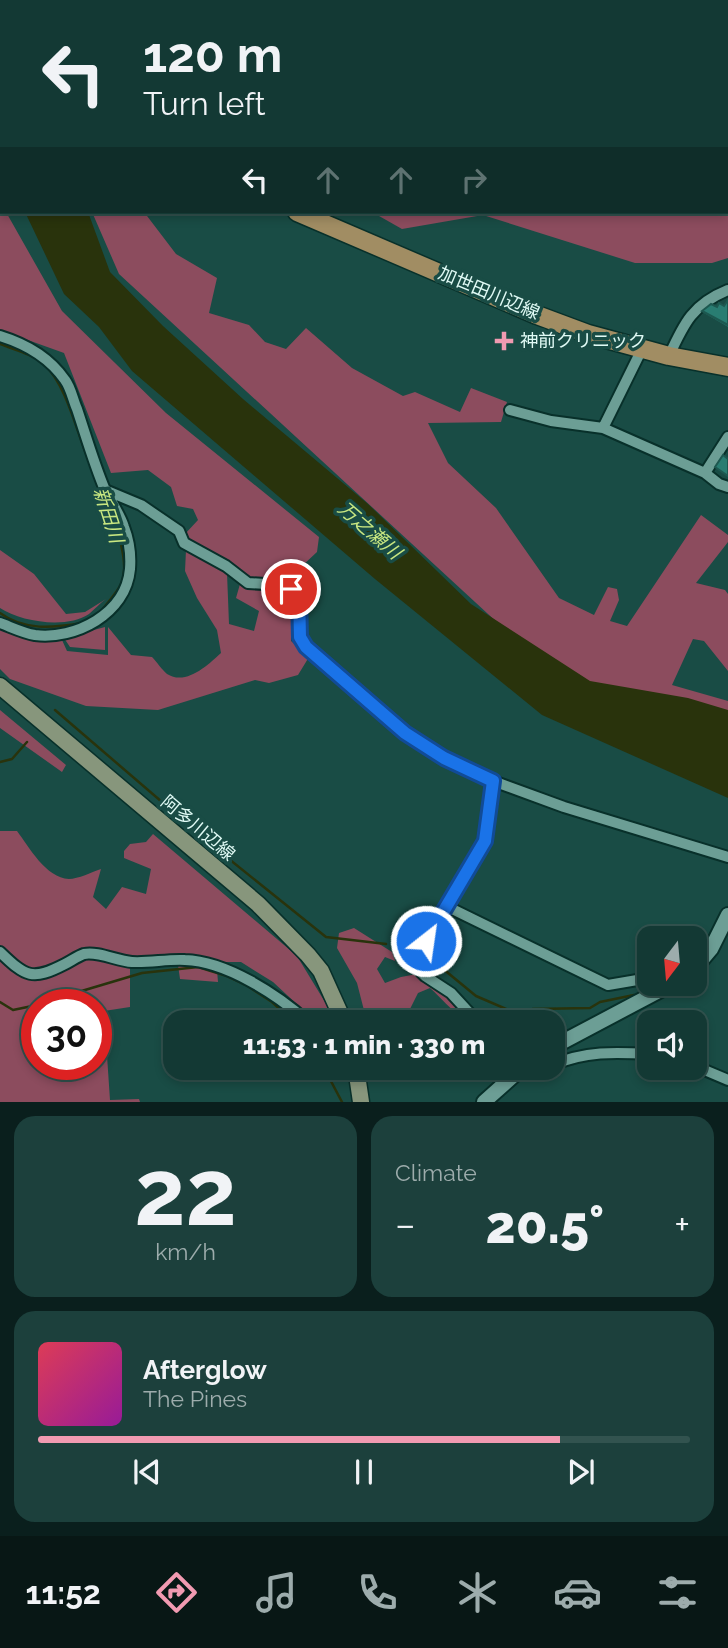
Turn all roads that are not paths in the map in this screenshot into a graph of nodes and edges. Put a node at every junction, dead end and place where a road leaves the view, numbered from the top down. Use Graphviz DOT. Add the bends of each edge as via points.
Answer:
graph roads {
  1 [pos="302,214"];
  2 [pos="728,290"];
  3 [pos="0,336"];
  4 [pos="642,349"];
  5 [pos="669,356"];
  6 [pos="728,367"];
  7 [pos="510,410"];
  8 [pos="603,428"];
  9 [pos="728,437"];
  10 [pos="705,473"];
  11 [pos="728,486"];
  12 [pos="105,489"];
  13 [pos="0,623"];
  14 [pos="0,686"];
  15 [pos="493,781"];
  16 [pos="728,857"];
  17 [pos="446,906"];
  18 [pos="728,915"];
  19 [pos="0,952"];
  20 [pos="707,955"];
  21 [pos="637,980"];
  22 [pos="650,996"];
  23 [pos="295,1010"];
  24 [pos="339,1010"];
  25 [pos="467,1010"];
  26 [pos="565,1041"];
  27 [pos="637,1054"];
  28 [pos="565,1061"];
  29 [pos="707,1071"];
  30 [pos="357,1080"];
  31 [pos="509,1080"];
  32 [pos="728,1080"];
  33 [pos="361,1102"];
  34 [pos="484,1102"];
  1 -- 4 [label="main road, 加世田川辺線" via="537,314"];
  2 -- 5 [label="street" via="694,310"];
  3 -- 12 [label="street" via="47,359 66,381"];
  4 -- 5 [label="main road, 加世田川辺線"];
  4 -- 8 [label="street"];
  5 -- 6 [label="main road, 加世田川辺線"];
  7 -- 8 [label="street"];
  8 -- 10 [label="street"];
  9 -- 10 [label="street"];
  10 -- 11 [label="street"];
  12 -- 13 [label="street" via="129,546 124,592 102,617 68,633 33,635"];
  12 -- 15 [label="street" via="141,505 179,531 184,543 248,583 281,585 299,594 300,637 306,647 405,733"];
  14 -- 24 [label="main road, 阿多川辺線" via="258,904 321,971"];
  15 -- 16 [label="street"];
  15 -- 17 [label="street" via="485,841"];
  17 -- 21 [label="street" via="608,985"];
  17 -- 25 [label="street" via="416,958 419,970"];
  18 -- 20 [label="street"];
  19 -- 23 [label="street" via="19,970 35,975 84,954 128,962 203,961"];
  22 -- 26 [label="street"];
  27 -- 28 [label="street" via="596,1052"];
  29 -- 32 [label="street"];
  30 -- 33 [label="main road"];
  31 -- 34 [label="street"];
}
